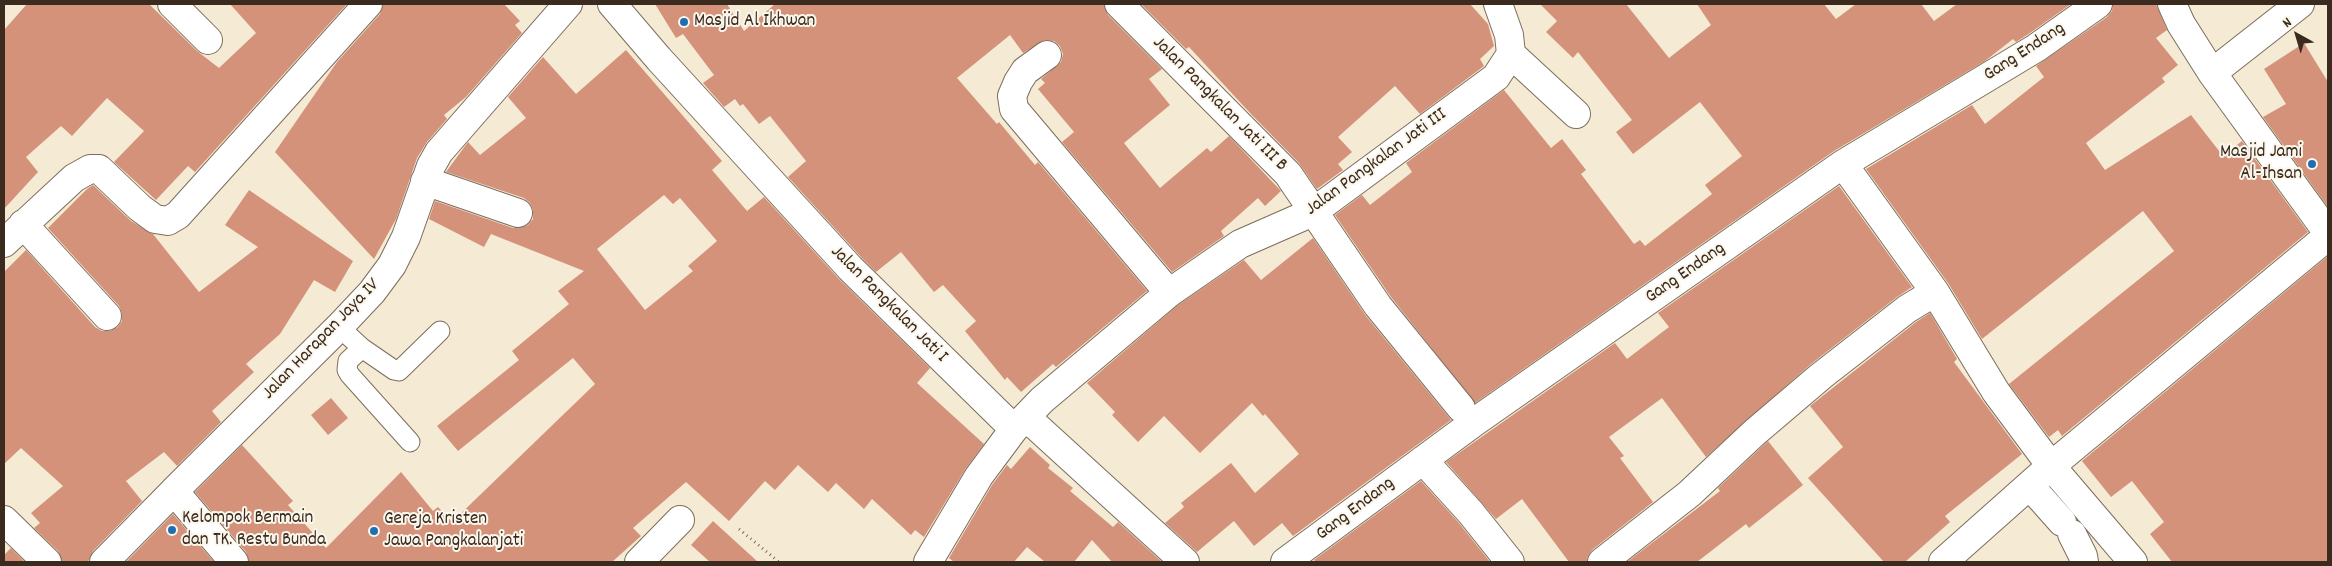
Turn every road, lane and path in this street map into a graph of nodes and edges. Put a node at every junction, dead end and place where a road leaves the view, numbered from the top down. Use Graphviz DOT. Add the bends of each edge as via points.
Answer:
graph roads {
  1 [pos="172,4"];
  2 [pos="368,4"];
  3 [pos="568,4"];
  4 [pos="612,4"];
  5 [pos="1119,4"];
  6 [pos="1498,4"];
  7 [pos="2098,4"];
  8 [pos="2172,4"];
  9 [pos="2300,4"];
  10 [pos="208,40"];
  11 [pos="1511,54"];
  12 [pos="1047,55"];
  13 [pos="2212,73"];
  14 [pos="1576,114"];
  15 [pos="1843,164"];
  16 [pos="425,181"];
  17 [pos="1313,212"];
  18 [pos="518,213"];
  19 [pos="24,224"];
  20 [pos="2328,234"];
  21 [pos="4,243"];
  22 [pos="1935,292"];
  23 [pos="1169,293"];
  24 [pos="107,316"];
  25 [pos="339,328"];
  26 [pos="440,331"];
  27 [pos="362,348"];
  28 [pos="1461,408"];
  29 [pos="1020,423"];
  30 [pos="410,442"];
  31 [pos="1423,460"];
  32 [pos="2051,466"];
  33 [pos="2030,486"];
  34 [pos="174,491"];
  35 [pos="4,520"];
  36 [pos="680,520"];
  37 [pos="739,529"];
  38 [pos="47,562"];
  39 [pos="104,562"];
  40 [pos="234,562"];
  41 [pos="639,562"];
  42 [pos="780,562"];
  43 [pos="928,562"];
  44 [pos="1185,562"];
  45 [pos="1285,562"];
  46 [pos="1510,562"];
  47 [pos="1602,562"];
  48 [pos="1943,562"];
  49 [pos="2084,562"];
  50 [pos="2134,562"];
  1 -- 10 [label="street"];
  2 -- 19 [label="street" via="178,215 168,221 155,219 99,169 90,169 74,178"];
  3 -- 16 [label="street, Jalan Harapan Jaya IV" via="438,152"];
  4 -- 29 [label="street, Jalan Pangkalan Jati I" via="850,268"];
  5 -- 17 [label="street, Jalan Pangkalan Jati III B" via="1288,174"];
  6 -- 11 [label="street" via="1510,35"];
  7 -- 15 [label="street, Gang Endang" via="2036,48"];
  8 -- 13 [label="street"];
  9 -- 13 [label="street"];
  11 -- 14 [label="street"];
  11 -- 17 [label="street, Jalan Pangkalan Jati III" via="1496,77"];
  12 -- 23 [label="street" via="1025,71 1018,82 1012,96 1014,109"];
  13 -- 20 [label="street"];
  15 -- 22 [label="street"];
  15 -- 31 [label="street, Gang Endang"];
  16 -- 18 [label="street"];
  16 -- 25 [label="street, Jalan Harapan Jaya IV" via="406,237 392,265"];
  17 -- 23 [label="street, Jalan Pangkalan Jati III" via="1240,244"];
  17 -- 28 [label="street, Jalan Pangkalan Jati III B" via="1378,306"];
  19 -- 21 [label="street"];
  19 -- 24 [label="street"];
  20 -- 32 [label="street"];
  22 -- 32 [label="street" via="1996,392"];
  22 -- 47 [label="street" via="1907,309 1821,376 1689,494"];
  23 -- 29 [label="street, Jalan Pangkalan Jati III" via="1042,400"];
  25 -- 27 [label="lane"];
  25 -- 34 [label="street, Jalan Harapan Jaya IV"];
  26 -- 27 [label="lane" via="398,371"];
  27 -- 30 [label="lane" via="348,361 347,370"];
  29 -- 43 [label="street, Jalan Pangkalan Jati III" via="979,476"];
  29 -- 44 [label="street, Jalan Pangkalan Jati I"];
  31 -- 45 [label="street, Gang Endang"];
  31 -- 46 [label="street"];
  32 -- 33 [label="street"];
  32 -- 50 [label="street"];
  33 -- 48 [label="street"];
  33 -- 49 [label="street" via="2067,528"];
  34 -- 39 [label="street, Jalan Harapan Jaya IV"];
  34 -- 40 [label="street"];
  35 -- 38 [label="street"];
  36 -- 41 [label="street"];
  37 -- 42 [label="path"];
}
